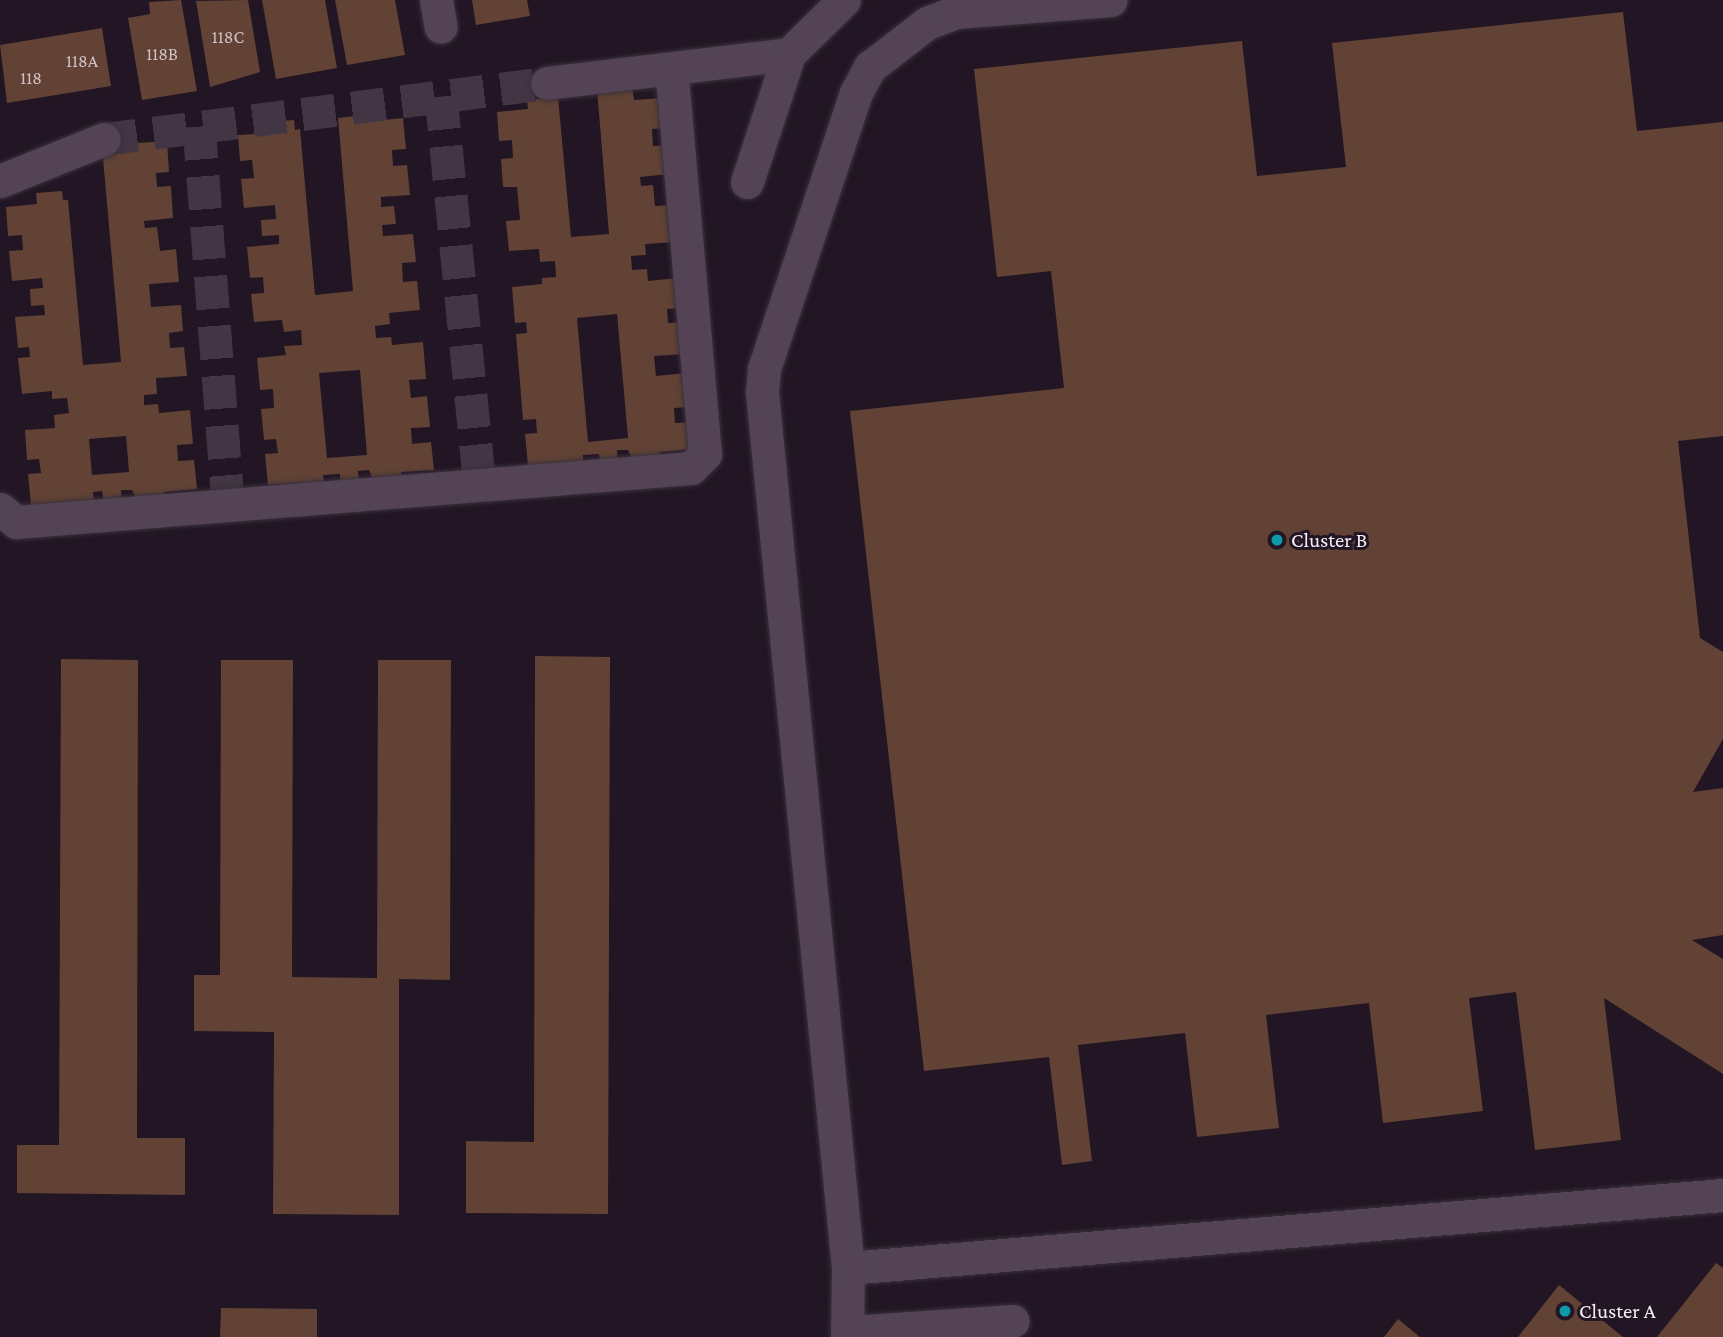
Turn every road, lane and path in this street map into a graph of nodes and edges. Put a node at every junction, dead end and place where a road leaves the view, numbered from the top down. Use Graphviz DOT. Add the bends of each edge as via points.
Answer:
graph roads {
  1 [pos="844,0"];
  2 [pos="1111,0"];
  3 [pos="789,54"];
  4 [pos="671,68"];
  5 [pos="547,83"];
  6 [pos="104,139"];
  7 [pos="0,181"];
  8 [pos="747,182"];
  9 [pos="0,509"];
  10 [pos="1723,1195"];
  11 [pos="848,1268"];
  12 [pos="1013,1321"];
  13 [pos="849,1335"];
  1 -- 3 [label="lane"];
  2 -- 11 [label="lane" via="956,12 927,23 870,67 856,93 764,369 762,392"];
  3 -- 4 [label="lane"];
  3 -- 8 [label="lane"];
  4 -- 5 [label="lane"];
  4 -- 9 [label="lane" via="705,454 691,468 16,522"];
  6 -- 7 [label="lane"];
  10 -- 11 [label="lane"];
  11 -- 13 [label="lane"];
  12 -- 13 [label="lane"];
}
